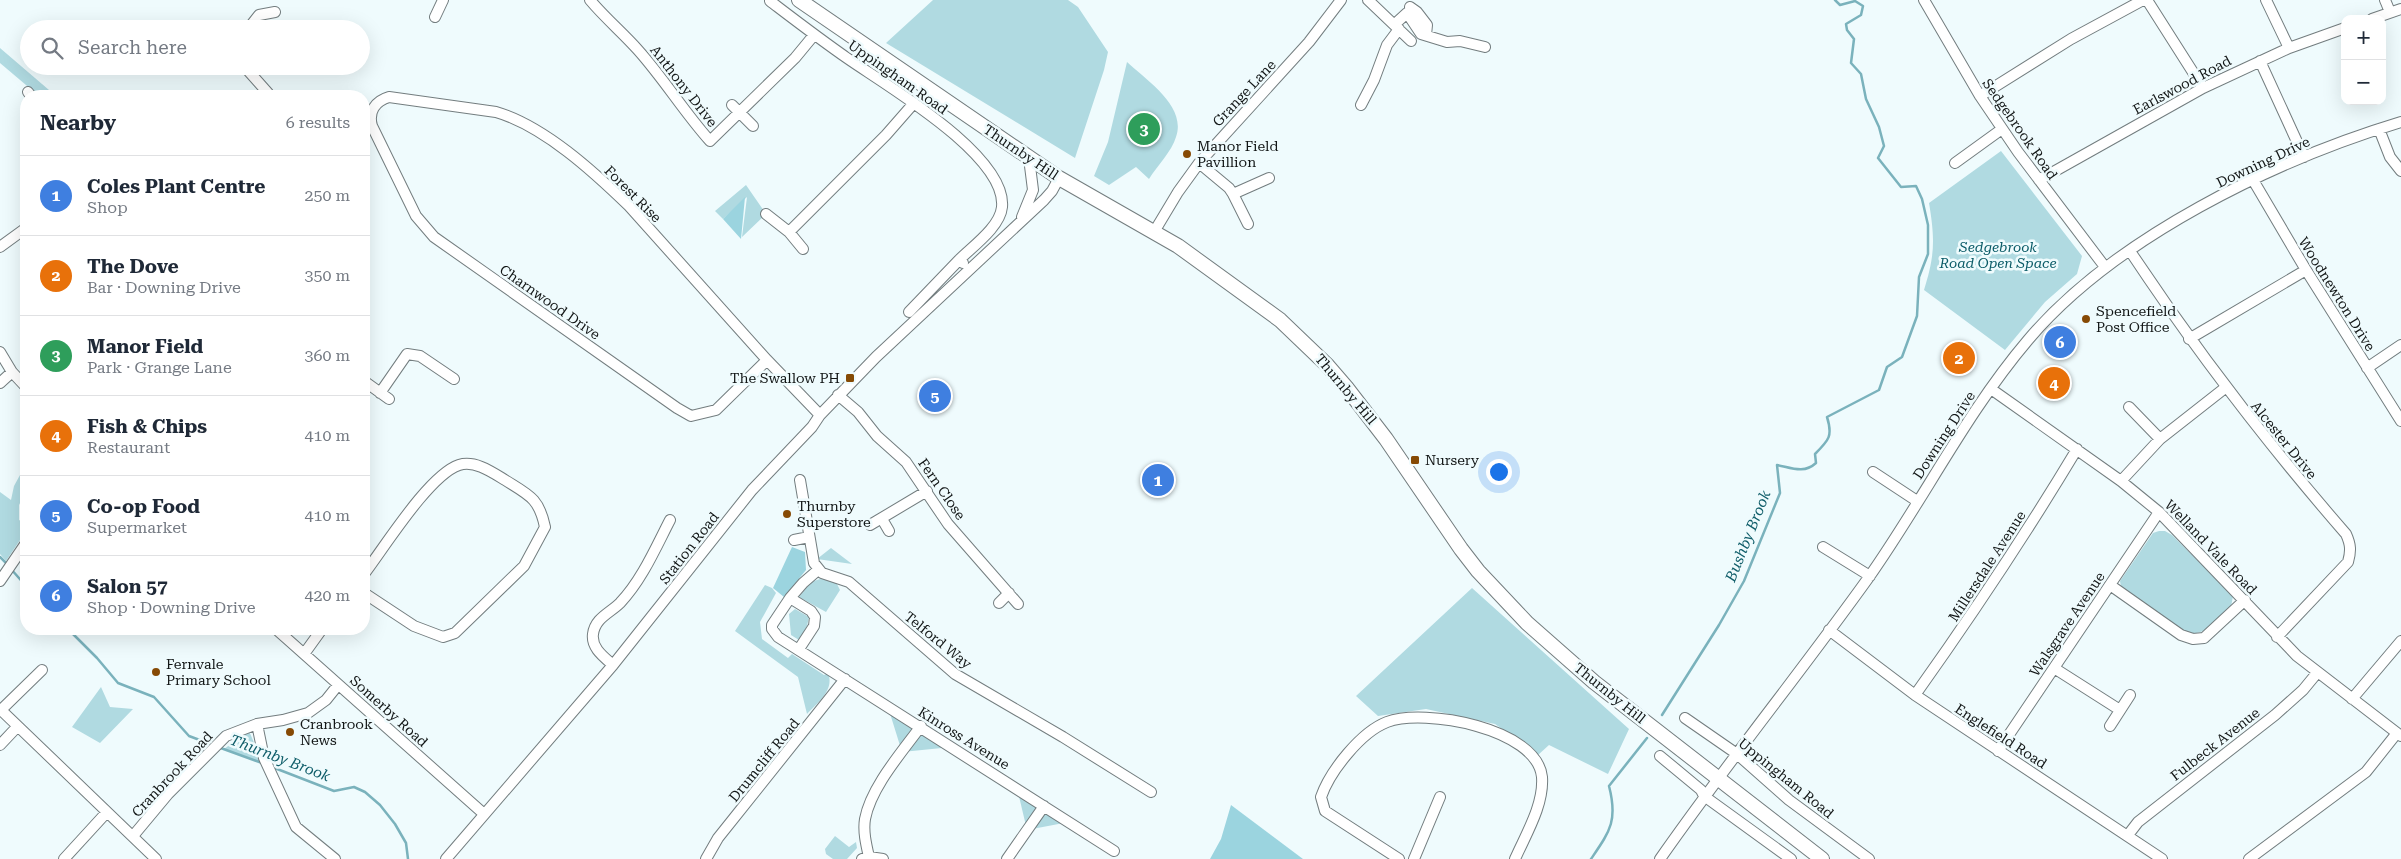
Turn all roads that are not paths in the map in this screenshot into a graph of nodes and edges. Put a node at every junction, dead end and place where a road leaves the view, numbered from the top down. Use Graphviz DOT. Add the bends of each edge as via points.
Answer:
graph roads {
  1 [pos="442,0"];
  2 [pos="799,0"];
  3 [pos="1341,0"];
  4 [pos="1368,0"];
  5 [pos="1924,0"];
  6 [pos="2143,0"];
  7 [pos="2148,0"];
  8 [pos="2266,0"];
  9 [pos="2385,0"];
  10 [pos="770,1"];
  11 [pos="592,3"];
  12 [pos="1410,7"];
  13 [pos="811,9"];
  14 [pos="2401,9"];
  15 [pos="275,12"];
  16 [pos="2390,12"];
  17 [pos="2382,15"];
  18 [pos="435,17"];
  19 [pos="256,20"];
  20 [pos="801,24"];
  21 [pos="1397,27"];
  22 [pos="2341,29"];
  23 [pos="814,35"];
  24 [pos="1426,35"];
  25 [pos="1410,41"];
  26 [pos="1485,47"];
  27 [pos="2289,48"];
  28 [pos="2260,61"];
  29 [pos="252,75"];
  30 [pos="2203,88"];
  31 [pos="265,90"];
  32 [pos="1980,96"];
  33 [pos="914,103"];
  34 [pos="1361,105"];
  35 [pos="372,109"];
  36 [pos="736,109"];
  37 [pos="2401,122"];
  38 [pos="753,126"];
  39 [pos="2379,129"];
  40 [pos="2002,130"];
  41 [pos="2304,157"];
  42 [pos="1029,158"];
  43 [pos="1199,163"];
  44 [pos="1955,163"];
  45 [pos="2401,172"];
  46 [pos="1059,178"];
  47 [pos="1269,178"];
  48 [pos="2039,180"];
  49 [pos="2253,180"];
  50 [pos="1233,194"];
  51 [pos="766,214"];
  52 [pos="1018,224"];
  53 [pos="1248,224"];
  54 [pos="20,232"];
  55 [pos="789,232"];
  56 [pos="1154,232"];
  57 [pos="0,247"];
  58 [pos="803,249"];
  59 [pos="2130,251"];
  60 [pos="959,260"];
  61 [pos="2105,267"];
  62 [pos="970,269"];
  63 [pos="2306,270"];
  64 [pos="909,312"];
  65 [pos="2189,339"];
  66 [pos="2401,345"];
  67 [pos="0,352"];
  68 [pos="767,360"];
  69 [pos="2367,368"];
  70 [pos="12,372"];
  71 [pos="454,379"];
  72 [pos="20,381"];
  73 [pos="0,383"];
  74 [pos="370,385"];
  75 [pos="2225,388"];
  76 [pos="1991,389"];
  77 [pos="380,392"];
  78 [pos="838,395"];
  79 [pos="389,399"];
  80 [pos="2129,408"];
  81 [pos="820,415"];
  82 [pos="2401,421"];
  83 [pos="2160,439"];
  84 [pos="2077,449"];
  85 [pos="1873,472"];
  86 [pos="800,480"];
  87 [pos="2121,481"];
  88 [pos="926,491"];
  89 [pos="1917,501"];
  90 [pos="2159,512"];
  91 [pos="882,519"];
  92 [pos="670,520"];
  93 [pos="870,525"];
  94 [pos="890,530"];
  95 [pos="809,537"];
  96 [pos="794,540"];
  97 [pos="1823,547"];
  98 [pos="20,552"];
  99 [pos="370,566"];
  100 [pos="818,570"];
  101 [pos="1870,576"];
  102 [pos="0,581"];
  103 [pos="2110,585"];
  104 [pos="1009,593"];
  105 [pos="370,597"];
  106 [pos="790,598"];
  107 [pos="2245,600"];
  108 [pos="999,603"];
  109 [pos="1018,604"];
  110 [pos="1829,630"];
  111 [pos="283,635"];
  112 [pos="318,635"];
  113 [pos="2277,637"];
  114 [pos="2401,641"];
  115 [pos="798,650"];
  116 [pos="304,654"];
  117 [pos="613,665"];
  118 [pos="2054,668"];
  119 [pos="42,670"];
  120 [pos="2317,673"];
  121 [pos="845,679"];
  122 [pos="338,685"];
  123 [pos="2130,694"];
  124 [pos="1915,695"];
  125 [pos="2352,699"];
  126 [pos="1,709"];
  127 [pos="2120,710"];
  128 [pos="1685,718"];
  129 [pos="257,724"];
  130 [pos="921,726"];
  131 [pos="2110,726"];
  132 [pos="17,727"];
  133 [pos="2399,735"];
  134 [pos="0,745"];
  135 [pos="1998,751"];
  136 [pos="1737,754"];
  137 [pos="1660,756"];
  138 [pos="1718,779"];
  139 [pos="1150,792"];
  140 [pos="1704,796"];
  141 [pos="1440,797"];
  142 [pos="1044,806"];
  143 [pos="107,812"];
  144 [pos="484,814"];
  145 [pos="2128,835"];
  146 [pos="133,836"];
  147 [pos="1114,851"];
  148 [pos="866,858"];
  149 [pos="64,859"];
  150 [pos="156,859"];
  151 [pos="335,859"];
  152 [pos="446,859"];
  153 [pos="706,859"];
  154 [pos="883,859"];
  155 [pos="1007,859"];
  156 [pos="1398,859"];
  157 [pos="1414,859"];
  158 [pos="1515,859"];
  159 [pos="1660,859"];
  160 [pos="1791,859"];
  161 [pos="1822,859"];
  162 [pos="1869,859"];
  163 [pos="2162,859"];
  164 [pos="2249,859"];
  1 -- 18 [label="street"];
  2 -- 13 [label="highway, Thurnby Hill"];
  3 -- 43 [label="street, Grange Lane" via="1309,42"];
  4 -- 21 [label="street"];
  5 -- 32 [label="street, Sedgebrook Road"];
  6 -- 32 [label="street" via="2071,39"];
  7 -- 30 [label="street"];
  8 -- 27 [label="street"];
  9 -- 16 [label="street"];
  10 -- 20 [label="street, Uppingham Road"];
  11 -- 36 [label="street, Anthony Drive" via="637,49 710,141"];
  12 -- 24 [label="street" via="1427,25"];
  13 -- 20 [label="street"];
  13 -- 42 [label="highway, Thurnby Hill"];
  14 -- 16 [label="street"];
  15 -- 19 [label="street" via="260,15"];
  16 -- 17 [label="street"];
  20 -- 23 [label="street, Uppingham Road"];
  21 -- 24 [label="street" via="1408,13 1420,34"];
  21 -- 25 [label="street"];
  21 -- 34 [label="street"];
  22 -- 27 [label="street, Earlswood Road"];
  23 -- 33 [label="street, Uppingham Road"];
  23 -- 36 [label="street, Anthony Drive" via="795,58"];
  24 -- 26 [label="street" via="1447,42"];
  27 -- 28 [label="street, Earlswood Road"];
  28 -- 30 [label="street, Earlswood Road"];
  28 -- 41 [label="street"];
  29 -- 31 [label="street"];
  30 -- 48 [label="street, Earlswood Road"];
  32 -- 40 [label="street, Sedgebrook Road"];
  33 -- 55 [label="street"];
  33 -- 60 [label="street, Uppingham Road" via="952,131 981,161 998,188 1001,213 992,227"];
  35 -- 68 [label="street, Forest Rise" via="389,97 496,112 528,126 583,165 630,206"];
  35 -- 68 [label="street, Charnwood Drive" via="372,126 416,216 434,238 677,408 691,416 716,410"];
  36 -- 38 [label="street"];
  37 -- 39 [label="street, Downing Drive"];
  39 -- 41 [label="street, Downing Drive"];
  39 -- 45 [label="street" via="2390,157"];
  40 -- 44 [label="street"];
  40 -- 48 [label="street, Sedgebrook Road"];
  41 -- 49 [label="street, Downing Drive"];
  42 -- 46 [label="highway, Thurnby Hill"];
  42 -- 52 [label="street, Station Road" via="1032,195"];
  43 -- 50 [label="street"];
  43 -- 56 [label="street, Grange Lane"];
  46 -- 52 [label="street, Station Road" via="1052,191"];
  46 -- 56 [label="highway, Thurnby Hill"];
  47 -- 50 [label="street"];
  48 -- 61 [label="street, Sedgebrook Road"];
  49 -- 59 [label="street, Downing Drive"];
  49 -- 63 [label="street, Woodnewton Drive"];
  50 -- 53 [label="street"];
  51 -- 55 [label="street"];
  52 -- 62 [label="street, Station Road"];
  54 -- 57 [label="street"];
  55 -- 58 [label="street"];
  56 -- 138 [label="highway, Thurnby Hill" via="1257,301 1308,345 1364,409 1456,542 1500,595 1594,682"];
  59 -- 61 [label="street, Downing Drive"];
  59 -- 65 [label="street, Alcester Drive"];
  60 -- 62 [label="street"];
  60 -- 64 [label="street"];
  61 -- 76 [label="street, Downing Drive" via="2044,322"];
  62 -- 78 [label="street, Station Road"];
  63 -- 65 [label="street"];
  63 -- 69 [label="street, Woodnewton Drive"];
  65 -- 75 [label="street, Alcester Drive"];
  66 -- 69 [label="street"];
  67 -- 70 [label="street"];
  68 -- 81 [label="street, Forest Rise"];
  69 -- 82 [label="street, Woodnewton Drive"];
  70 -- 72 [label="street"];
  70 -- 73 [label="street"];
  71 -- 77 [label="street" via="420,356 407,354"];
  74 -- 77 [label="street"];
  75 -- 83 [label="street"];
  75 -- 113 [label="street, Alcester Drive" via="2346,534 2350,543 2348,562"];
  76 -- 84 [label="street, Welland Vale Road"];
  76 -- 89 [label="street, Downing Drive"];
  77 -- 79 [label="street"];
  78 -- 81 [label="street, Station Road"];
  78 -- 88 [label="street, Fern Close" via="906,462"];
  80 -- 83 [label="street"];
  81 -- 117 [label="street, Station Road" via="752,490"];
  83 -- 87 [label="street"];
  84 -- 87 [label="street, Welland Vale Road"];
  84 -- 124 [label="street, Millersdale Avenue" via="2018,546"];
  85 -- 89 [label="street"];
  86 -- 95 [label="street"];
  87 -- 90 [label="street, Welland Vale Road"];
  88 -- 91 [label="street"];
  88 -- 104 [label="street, Fern Close" via="948,524"];
  89 -- 101 [label="street, Downing Drive"];
  90 -- 103 [label="street, Walsgrave Avenue"];
  90 -- 107 [label="street, Welland Vale Road"];
  91 -- 93 [label="street"];
  91 -- 94 [label="street"];
  92 -- 117 [label="street" via="636,581 620,602 600,618 593,632 595,647"];
  95 -- 96 [label="street"];
  95 -- 100 [label="street"];
  97 -- 101 [label="street"];
  98 -- 102 [label="street"];
  99 -- 105 [label="street" via="443,474 460,464 479,465 492,472 528,494 541,508 545,527 524,566 455,633 444,637 414,626"];
  100 -- 106 [label="street, Kinross Avenue"];
  100 -- 139 [label="street, Telford Way" via="849,582 955,674 1063,736"];
  101 -- 110 [label="street, Downing Drive"];
  103 -- 107 [label="street" via="2181,635 2193,639 2204,638"];
  103 -- 118 [label="street, Walsgrave Avenue"];
  104 -- 108 [label="street"];
  104 -- 109 [label="street, Fern Close"];
  106 -- 115 [label="street" via="815,617 814,626"];
  106 -- 115 [label="street, Kinross Avenue" via="772,629"];
  107 -- 113 [label="street, Welland Vale Road"];
  110 -- 124 [label="street, Englefield Road"];
  110 -- 136 [label="street, Downing Drive"];
  111 -- 116 [label="street, Somerby Road"];
  112 -- 116 [label="street"];
  113 -- 120 [label="street, Welland Vale Road"];
  114 -- 125 [label="street"];
  115 -- 121 [label="street, Kinross Avenue"];
  116 -- 122 [label="street, Somerby Road"];
  117 -- 144 [label="street, Station Road"];
  118 -- 127 [label="street"];
  118 -- 135 [label="street, Walsgrave Avenue"];
  119 -- 126 [label="street"];
  120 -- 125 [label="street, Welland Vale Road"];
  120 -- 145 [label="street, Fulbeck Avenue" via="2275,716 2138,822"];
  121 -- 130 [label="street, Kinross Avenue"];
  121 -- 153 [label="street, Drumcliff Road" via="718,838"];
  122 -- 129 [label="street, Cranbrook Road" via="326,700 308,713"];
  122 -- 144 [label="street, Somerby Road"];
  123 -- 127 [label="street"];
  124 -- 135 [label="street, Englefield Road"];
  125 -- 133 [label="street, Welland Vale Road"];
  126 -- 132 [label="street"];
  127 -- 131 [label="street"];
  128 -- 136 [label="street, Uppingham Road"];
  129 -- 146 [label="street, Cranbrook Road" via="226,736 168,794"];
  129 -- 151 [label="street" via="264,758 296,828"];
  130 -- 142 [label="street, Kinross Avenue"];
  130 -- 148 [label="street" via="869,804 864,829"];
  132 -- 134 [label="street"];
  132 -- 143 [label="street"];
  133 -- 164 [label="street" via="2366,772"];
  135 -- 145 [label="street, Englefield Road"];
  136 -- 138 [label="street, Downing Drive"];
  136 -- 162 [label="street, Uppingham Road" via="1789,800"];
  137 -- 140 [label="street" via="1702,790"];
  138 -- 140 [label="street, Downing Drive"];
  138 -- 161 [label="highway, Thurnby Hill"];
  140 -- 159 [label="street, Downing Drive"];
  140 -- 160 [label="street"];
  141 -- 157 [label="street"];
  142 -- 147 [label="street, Kinross Avenue"];
  142 -- 155 [label="street"];
  143 -- 146 [label="street"];
  143 -- 149 [label="street"];
  144 -- 152 [label="street, Station Road"];
  145 -- 163 [label="street, Englefield Road"];
  146 -- 150 [label="street"];
  148 -- 154 [label="street"];
  156 -- 158 [label="street" via="1325,811 1321,797 1351,750 1364,736 1388,722 1419,717 1455,721 1496,734 1518,743 1535,761 1542,775 1539,803"];
}
